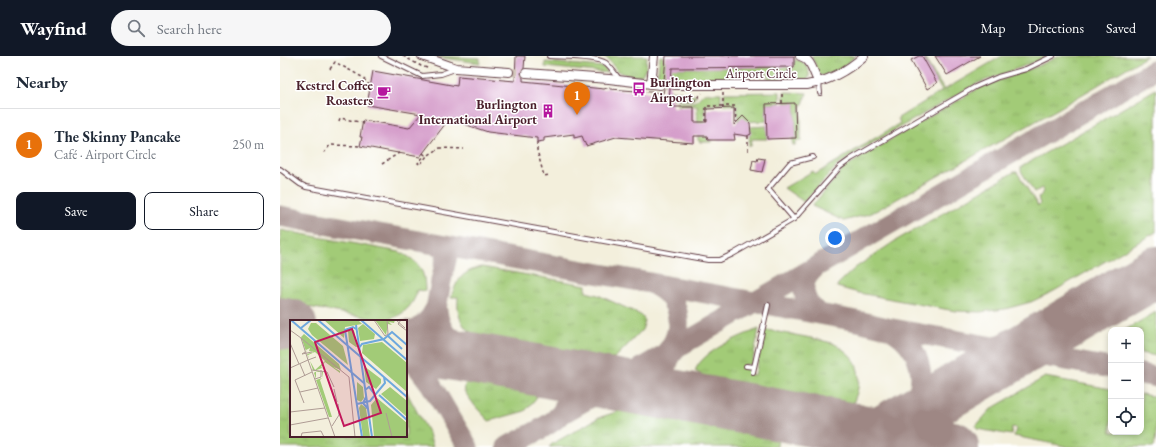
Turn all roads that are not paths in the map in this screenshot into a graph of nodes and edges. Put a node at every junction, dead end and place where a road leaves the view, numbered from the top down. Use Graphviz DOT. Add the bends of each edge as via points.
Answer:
graph roads {
  1 [pos="381,56"];
  2 [pos="422,56"];
  3 [pos="549,56"];
  4 [pos="654,56"];
  5 [pos="800,56"];
  6 [pos="864,56"];
  7 [pos="1053,56"];
  8 [pos="456,68"];
  9 [pos="509,72"];
  10 [pos="526,73"];
  11 [pos="620,80"];
  12 [pos="819,83"];
  13 [pos="651,84"];
  14 [pos="660,86"];
  15 [pos="674,86"];
  16 [pos="820,93"];
  17 [pos="813,157"];
  18 [pos="280,169"];
  19 [pos="794,219"];
  20 [pos="768,305"];
  21 [pos="746,366"];
  1 -- 8 [label="lane" via="422,76 441,74"];
  2 -- 8 [label="street"];
  3 -- 11 [label="lane" via="595,59 603,62"];
  4 -- 13 [label="street"];
  5 -- 12 [label="street" via="809,61"];
  6 -- 12 [label="street, Airport Circle" via="841,74"];
  7 -- 19 [label="lane" via="1026,69 975,87 851,159"];
  8 -- 9 [label="street"];
  10 -- 11 [label="street"];
  11 -- 13 [label="street"];
  12 -- 15 [label="street, Airport Circle"];
  12 -- 16 [label="lane"];
  13 -- 14 [label="street"];
  17 -- 19 [label="lane" via="790,163 768,190"];
  18 -- 19 [label="lane" via="306,187 708,260 720,260 733,254"];
  20 -- 21 [label="lane" via="753,370"];
}
